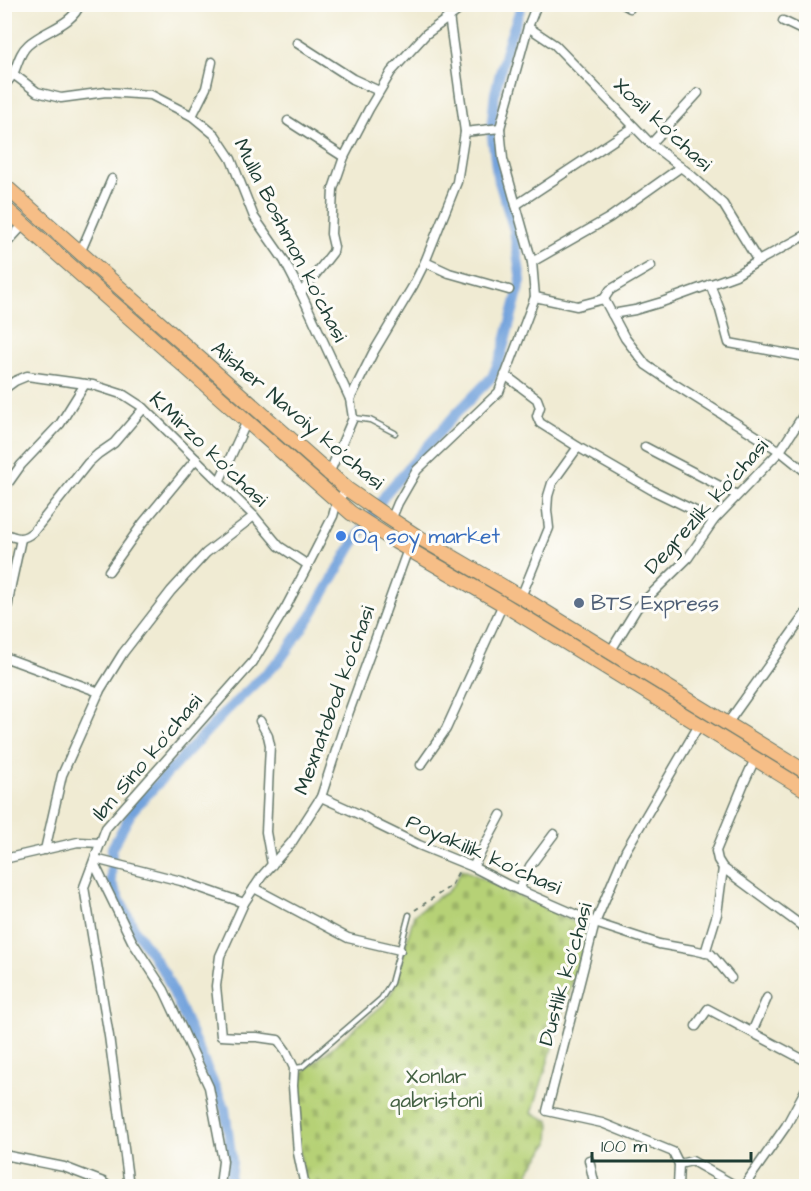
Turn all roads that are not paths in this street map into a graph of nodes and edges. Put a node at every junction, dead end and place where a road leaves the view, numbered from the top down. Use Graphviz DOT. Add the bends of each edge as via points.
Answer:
graph roads {
  1 [pos="80,4"];
  2 [pos="440,4"];
  3 [pos="467,4"];
  4 [pos="537,4"];
  5 [pos="449,16"];
  6 [pos="783,21"];
  7 [pos="528,27"];
  8 [pos="807,32"];
  9 [pos="297,43"];
  10 [pos="212,62"];
  11 [pos="4,67"];
  12 [pos="13,74"];
  13 [pos="4,86"];
  14 [pos="379,91"];
  15 [pos="698,93"];
  16 [pos="192,116"];
  17 [pos="288,122"];
  18 [pos="634,127"];
  19 [pos="500,128"];
  20 [pos="465,132"];
  21 [pos="651,144"];
  22 [pos="344,157"];
  23 [pos="681,167"];
  24 [pos="112,178"];
  25 [pos="4,185"];
  26 [pos="516,205"];
  27 [pos="4,207"];
  28 [pos="24,224"];
  29 [pos="806,239"];
  30 [pos="4,246"];
  31 [pos="80,253"];
  32 [pos="758,261"];
  33 [pos="425,262"];
  34 [pos="532,262"];
  35 [pos="651,266"];
  36 [pos="710,284"];
  37 [pos="509,290"];
  38 [pos="302,293"];
  39 [pos="535,297"];
  40 [pos="604,299"];
  41 [pos="612,314"];
  42 [pos="807,357"];
  43 [pos="505,375"];
  44 [pos="85,384"];
  45 [pos="4,389"];
  46 [pos="351,399"];
  47 [pos="144,408"];
  48 [pos="807,411"];
  49 [pos="352,418"];
  50 [pos="247,422"];
  51 [pos="395,433"];
  52 [pos="578,447"];
  53 [pos="645,447"];
  54 [pos="780,451"];
  55 [pos="196,459"];
  56 [pos="807,472"];
  57 [pos="329,474"];
  58 [pos="219,482"];
  59 [pos="320,486"];
  60 [pos="4,489"];
  61 [pos="347,489"];
  62 [pos="737,495"];
  63 [pos="337,501"];
  64 [pos="254,516"];
  65 [pos="388,518"];
  66 [pos="714,520"];
  67 [pos="4,532"];
  68 [pos="21,539"];
  69 [pos="408,549"];
  70 [pos="308,565"];
  71 [pos="109,571"];
  72 [pos="521,597"];
  73 [pos="503,604"];
  74 [pos="807,612"];
  75 [pos="4,628"];
  76 [pos="610,652"];
  77 [pos="4,657"];
  78 [pos="99,692"];
  79 [pos="260,721"];
  80 [pos="699,724"];
  81 [pos="727,724"];
  82 [pos="755,759"];
  83 [pos="421,765"];
  84 [pos="807,772"];
  85 [pos="807,790"];
  86 [pos="321,797"];
  87 [pos="501,815"];
  88 [pos="554,834"];
  89 [pos="101,843"];
  90 [pos="45,850"];
  91 [pos="4,859"];
  92 [pos="95,860"];
  93 [pos="272,865"];
  94 [pos="473,867"];
  95 [pos="723,868"];
  96 [pos="254,888"];
  97 [pos="519,890"];
  98 [pos="244,903"];
  99 [pos="409,915"];
  100 [pos="595,923"];
  101 [pos="807,929"];
  102 [pos="400,950"];
  103 [pos="705,953"];
  104 [pos="731,978"];
  105 [pos="767,998"];
  106 [pos="696,1026"];
  107 [pos="752,1032"];
  108 [pos="807,1061"];
  109 [pos="294,1068"];
  110 [pos="807,1089"];
  111 [pos="4,1155"];
  112 [pos="590,1160"];
  113 [pos="679,1164"];
  114 [pos="108,1186"];
  115 [pos="129,1186"];
  116 [pos="220,1186"];
  117 [pos="305,1186"];
  118 [pos="595,1186"];
  119 [pos="678,1186"];
  120 [pos="736,1186"];
  121 [pos="744,1186"];
  1 -- 12 [label="street" via="67,21 28,44"];
  2 -- 5 [label="street"];
  3 -- 5 [label="street"];
  4 -- 7 [label="street"];
  5 -- 14 [label="street" via="426,34"];
  5 -- 20 [label="street"];
  6 -- 8 [label="street"];
  7 -- 18 [label="street, Xosil ko'chasi" via="555,45"];
  7 -- 19 [label="street"];
  9 -- 14 [label="street"];
  10 -- 16 [label="street" via="206,88"];
  11 -- 12 [label="street, Mulla Boshmon ko'chasi"];
  12 -- 13 [label="street"];
  12 -- 16 [label="street, Mulla Boshmon ko'chasi" via="37,92 61,98 106,92 152,95"];
  14 -- 22 [label="street"];
  15 -- 21 [label="street"];
  16 -- 38 [label="street, Mulla Boshmon ko'chasi" via="215,135 231,159 254,217"];
  17 -- 22 [label="street"];
  18 -- 21 [label="street, Xosil ko'chasi"];
  18 -- 26 [label="street"];
  19 -- 20 [label="street"];
  19 -- 26 [label="street" via="503,159"];
  20 -- 33 [label="street" via="456,182"];
  21 -- 23 [label="street, Xosil ko'chasi"];
  22 -- 38 [label="street" via="333,189 333,252"];
  23 -- 32 [label="street, Xosil ko'chasi" via="723,204"];
  23 -- 34 [label="street" via="609,218"];
  24 -- 31 [label="street"];
  25 -- 31 [label="main road, Alisher Navoiy ko'chasi"];
  26 -- 34 [label="street"];
  27 -- 28 [label="main road, Alisher Navoiy ko'chasi"];
  28 -- 30 [label="street"];
  28 -- 50 [label="main road, Alisher Navoiy ko'chasi"];
  29 -- 32 [label="street"];
  31 -- 57 [label="main road, Alisher Navoiy ko'chasi"];
  32 -- 36 [label="street" via="736,275"];
  33 -- 37 [label="street"];
  33 -- 46 [label="street"];
  34 -- 39 [label="street"];
  35 -- 40 [label="street" via="610,290"];
  36 -- 41 [label="street"];
  36 -- 42 [label="street" via="729,344"];
  38 -- 46 [label="street, Mulla Boshmon ko'chasi"];
  39 -- 40 [label="street" via="577,306"];
  39 -- 43 [label="street"];
  40 -- 41 [label="street"];
  41 -- 54 [label="street" via="646,365"];
  43 -- 52 [label="street" via="537,399 540,423"];
  43 -- 65 [label="street" via="499,392 417,470"];
  44 -- 45 [label="street, K.Mirzo ko'chasi" via="27,376"];
  44 -- 47 [label="street, K.Mirzo ko'chasi" via="124,395"];
  44 -- 60 [label="street" via="60,424"];
  46 -- 49 [label="street"];
  47 -- 55 [label="street, K.Mirzo ko'chasi"];
  47 -- 68 [label="street" via="114,442 88,463 34,531"];
  48 -- 54 [label="street, Degrezlik ko'chasi"];
  49 -- 51 [label="lane" via="370,420"];
  49 -- 57 [label="street"];
  50 -- 58 [label="street"];
  50 -- 59 [label="main road, Alisher Navoiy ko'chasi"];
  52 -- 66 [label="street"];
  52 -- 72 [label="street" via="552,483 547,510 549,528"];
  53 -- 62 [label="street"];
  54 -- 56 [label="street"];
  54 -- 62 [label="street, Degrezlik ko'chasi"];
  55 -- 58 [label="street, K.Mirzo ko'chasi"];
  55 -- 71 [label="street"];
  57 -- 59 [label="street"];
  57 -- 61 [label="main road, Alisher Navoiy ko'chasi"];
  58 -- 64 [label="street, K.Mirzo ko'chasi"];
  59 -- 63 [label="main road, Alisher Navoiy ko'chasi"];
  61 -- 63 [label="street, Ibn Sino ko‘chasi"];
  61 -- 65 [label="main road, Alisher Navoiy ko'chasi"];
  62 -- 66 [label="street, Degrezlik ko'chasi"];
  63 -- 69 [label="main road, Alisher Navoiy ko'chasi"];
  63 -- 70 [label="street, Ibn Sino ko‘chasi"];
  64 -- 70 [label="street, K.Mirzo ko'chasi" via="279,546"];
  64 -- 78 [label="street" via="206,553 171,591"];
  65 -- 72 [label="main road, Alisher Navoiy ko'chasi"];
  66 -- 76 [label="street, Degrezlik ko'chasi" via="688,558 637,608"];
  67 -- 68 [label="street"];
  68 -- 75 [label="street"];
  69 -- 73 [label="main road, Alisher Navoiy ko'chasi"];
  69 -- 86 [label="street, Mexnatobod ko'chasi"];
  70 -- 89 [label="street, Ibn Sino ko‘chasi" via="253,662 106,828"];
  72 -- 76 [label="main road, Alisher Navoiy ko'chasi"];
  73 -- 80 [label="main road, Alisher Navoiy ko'chasi"];
  73 -- 83 [label="street" via="446,729"];
  74 -- 81 [label="street"];
  76 -- 81 [label="main road, Alisher Navoiy ko'chasi"];
  77 -- 78 [label="street"];
  78 -- 90 [label="street" via="62,775"];
  79 -- 93 [label="street" via="270,745 266,831"];
  80 -- 82 [label="main road, Alisher Navoiy ko'chasi"];
  80 -- 100 [label="street, Dustlik ko'chasi" via="626,850"];
  81 -- 84 [label="main road, Alisher Navoiy ko'chasi"];
  82 -- 85 [label="main road, Alisher Navoiy ko'chasi"];
  82 -- 95 [label="street" via="716,851"];
  86 -- 93 [label="street, Mexnatobod ko'chasi"];
  86 -- 94 [label="street, Poyakilik ko'chasi"];
  87 -- 94 [label="street"];
  88 -- 97 [label="street" via="530,866"];
  89 -- 90 [label="street" via="78,842"];
  89 -- 92 [label="street, Ibn Sino ko‘chasi"];
  90 -- 91 [label="street"];
  92 -- 98 [label="street" via="181,881"];
  92 -- 115 [label="street, Ibn Sino ko‘chasi" via="84,887"];
  92 -- 116 [label="street" via="132,941 164,990 209,1087 223,1161"];
  93 -- 96 [label="street, Mexnatobod ko'chasi"];
  94 -- 97 [label="street, Poyakilik ko'chasi"];
  95 -- 101 [label="street"];
  95 -- 103 [label="street" via="717,914"];
  96 -- 98 [label="street, Mexnatobod ko'chasi"];
  96 -- 102 [label="street" via="348,938"];
  97 -- 100 [label="street, Poyakilik ko'chasi"];
  98 -- 109 [label="street, Mexnatobod ko'chasi" via="220,956 216,986 221,1036 278,1040"];
  99 -- 102 [label="lane"];
  100 -- 103 [label="street, Poyakilik ko'chasi" via="659,944"];
  100 -- 113 [label="street, Dustlik ko'chasi" via="547,1112 602,1123 673,1152"];
  102 -- 109 [label="lane" via="391,983 381,999 302,1068"];
  103 -- 104 [label="street" via="711,954"];
  105 -- 107 [label="street"];
  106 -- 107 [label="street" via="708,1009"];
  107 -- 108 [label="street"];
  109 -- 117 [label="street" via="298,1153"];
  110 -- 121 [label="street"];
  111 -- 114 [label="street" via="64,1167"];
  112 -- 118 [label="street"];
  113 -- 119 [label="street"];
  113 -- 120 [label="street" via="692,1161"];
}
